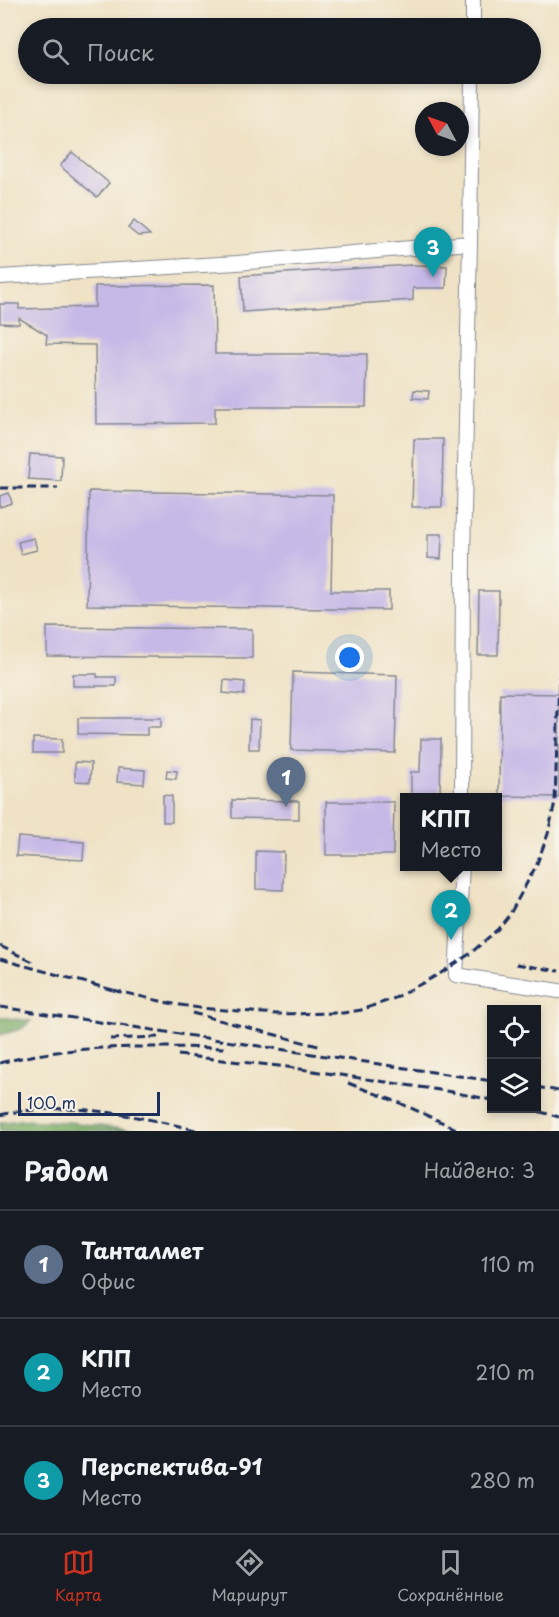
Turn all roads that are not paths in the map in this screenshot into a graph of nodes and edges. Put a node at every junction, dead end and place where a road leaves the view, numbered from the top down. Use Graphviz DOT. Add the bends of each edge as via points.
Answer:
graph roads {
  1 [pos="473,0"];
  2 [pos="473,18"];
  3 [pos="472,84"];
  4 [pos="470,243"];
  5 [pos="0,278"];
  6 [pos="462,793"];
  7 [pos="462,871"];
  8 [pos="559,991"];
  1 -- 2 [label="street"];
  3 -- 4 [label="street"];
  4 -- 5 [label="street"];
  4 -- 6 [label="street"];
  7 -- 8 [label="street" via="456,975"];
}
